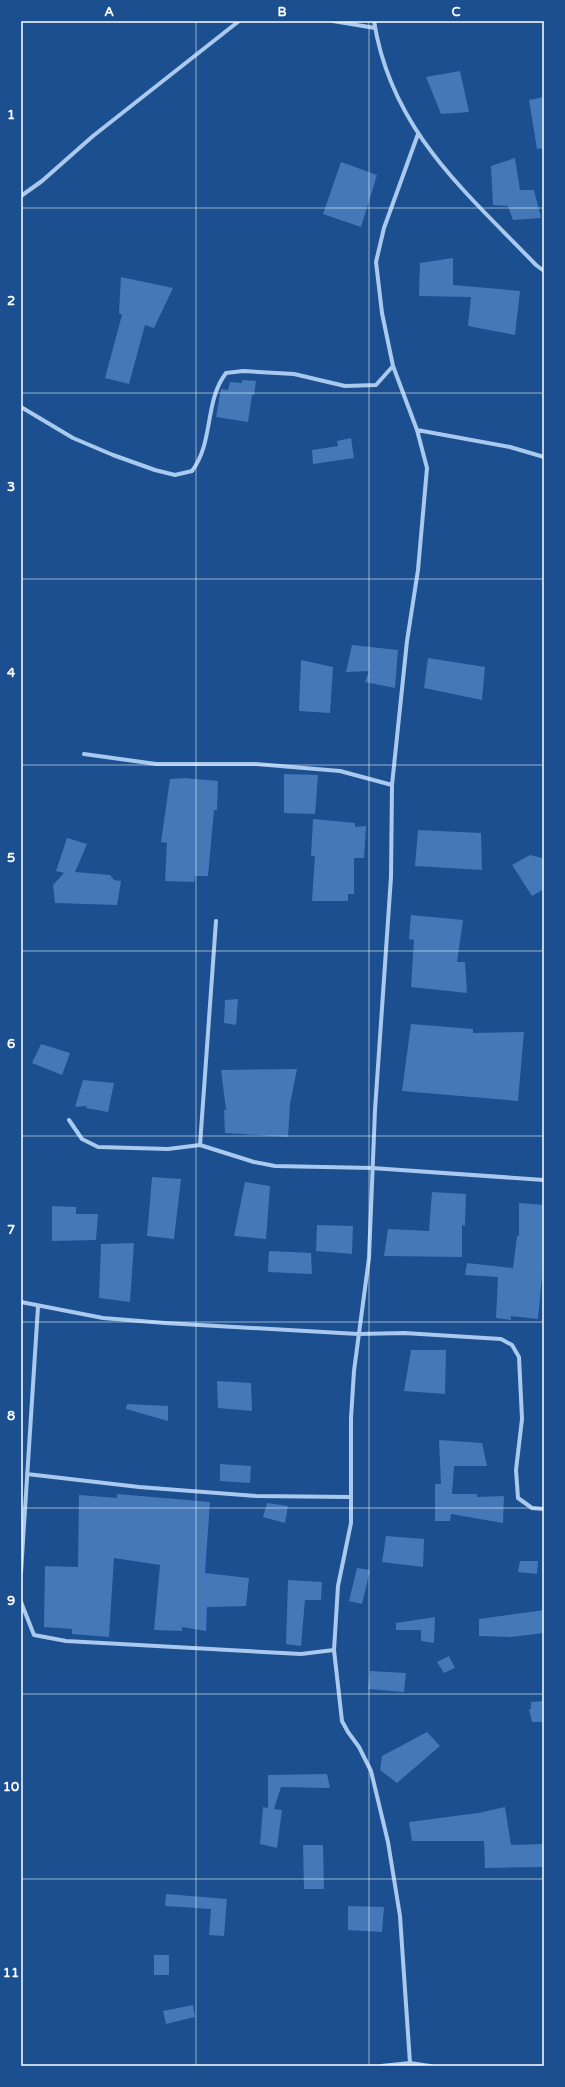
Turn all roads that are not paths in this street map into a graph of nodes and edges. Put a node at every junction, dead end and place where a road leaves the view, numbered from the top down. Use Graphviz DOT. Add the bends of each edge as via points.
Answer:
graph roads {
  1 [pos="239,21"];
  2 [pos="333,21"];
  3 [pos="374,21"];
  4 [pos="375,28"];
  5 [pos="418,134"];
  6 [pos="21,196"];
  7 [pos="544,271"];
  8 [pos="393,366"];
  9 [pos="21,407"];
  10 [pos="416,430"];
  11 [pos="544,457"];
  12 [pos="84,754"];
  13 [pos="392,785"];
  14 [pos="216,921"];
  15 [pos="69,1120"];
  16 [pos="200,1144"];
  17 [pos="372,1168"];
  18 [pos="544,1180"];
  19 [pos="21,1302"];
  20 [pos="38,1307"];
  21 [pos="358,1334"];
  22 [pos="27,1474"];
  23 [pos="349,1497"];
  24 [pos="544,1509"];
  25 [pos="21,1572"];
  26 [pos="21,1602"];
  27 [pos="334,1650"];
  28 [pos="410,2063"];
  29 [pos="381,2066"];
  30 [pos="430,2066"];
  1 -- 6 [label="street"];
  2 -- 4 [label="street"];
  3 -- 4 [label="street"];
  4 -- 5 [label="street" via="398,101"];
  5 -- 7 [label="street" via="478,208"];
  5 -- 8 [label="street" via="384,228 376,262 382,313"];
  8 -- 9 [label="street" via="376,385 346,386 294,374 244,370 226,373 218,384 212,402 200,460 192,471 175,475 120,458 73,438"];
  8 -- 10 [label="street"];
  10 -- 11 [label="street"];
  10 -- 13 [label="street" via="427,468 418,570"];
  12 -- 13 [label="street" via="156,764 256,764 332,771"];
  13 -- 17 [label="street" via="391,878"];
  14 -- 16 [label="street"];
  15 -- 16 [label="street" via="82,1139 98,1147 168,1149"];
  16 -- 17 [label="street" via="254,1162 276,1166"];
  17 -- 18 [label="street"];
  17 -- 21 [label="street" via="369,1258"];
  19 -- 20 [label="street"];
  20 -- 21 [label="street" via="103,1318"];
  20 -- 22 [label="street"];
  21 -- 23 [label="street" via="351,1418"];
  21 -- 24 [label="street" via="404,1333 501,1339 512,1346 519,1357 522,1419 516,1470 518,1498 532,1508"];
  22 -- 23 [label="street" via="139,1487 256,1496"];
  22 -- 25 [label="street"];
  23 -- 27 [label="street" via="351,1523 338,1586"];
  26 -- 27 [label="street" via="34,1635 66,1641 301,1654"];
  27 -- 28 [label="street" via="342,1721 359,1746 370,1771 388,1842 400,1916"];
  28 -- 29 [label="street"];
  28 -- 30 [label="street"];
}
